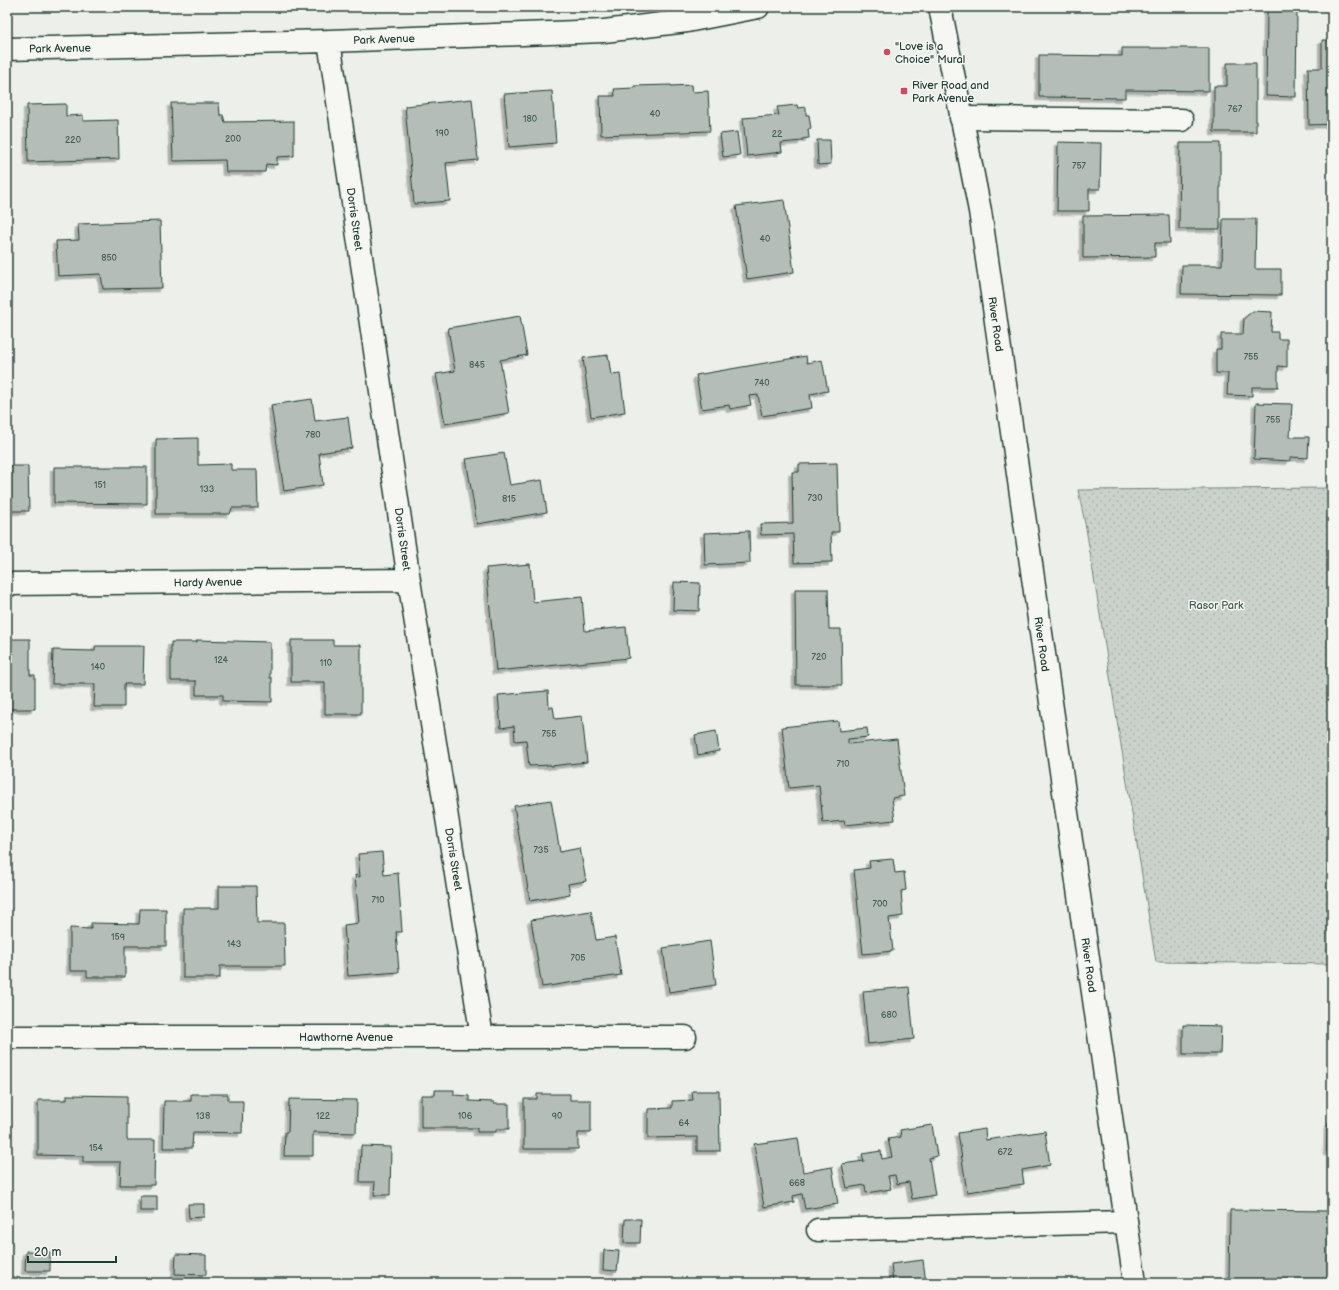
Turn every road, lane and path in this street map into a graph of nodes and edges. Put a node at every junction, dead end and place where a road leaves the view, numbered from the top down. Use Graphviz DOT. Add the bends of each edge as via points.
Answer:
graph roads {
  1 [pos="758,7"];
  2 [pos="940,7"];
  3 [pos="329,41"];
  4 [pos="7,49"];
  5 [pos="962,118"];
  6 [pos="1182,120"];
  7 [pos="409,580"];
  8 [pos="7,584"];
  9 [pos="7,1037"];
  10 [pos="482,1037"];
  11 [pos="685,1037"];
  12 [pos="1126,1222"];
  13 [pos="818,1230"];
  14 [pos="1134,1283"];
  1 -- 3 [label="street, Park Avenue" via="687,21 604,31"];
  2 -- 5 [label="street, River Road"];
  3 -- 4 [label="street, Park Avenue"];
  3 -- 7 [label="street, Dorris Street"];
  5 -- 6 [label="street"];
  5 -- 12 [label="street, River Road" via="980,211"];
  7 -- 8 [label="street, Hardy Avenue"];
  7 -- 10 [label="street, Dorris Street"];
  9 -- 10 [label="street, Hawthorne Avenue"];
  10 -- 11 [label="street, Hawthorne Avenue"];
  12 -- 13 [label="street"];
  12 -- 14 [label="street, River Road"];
}
